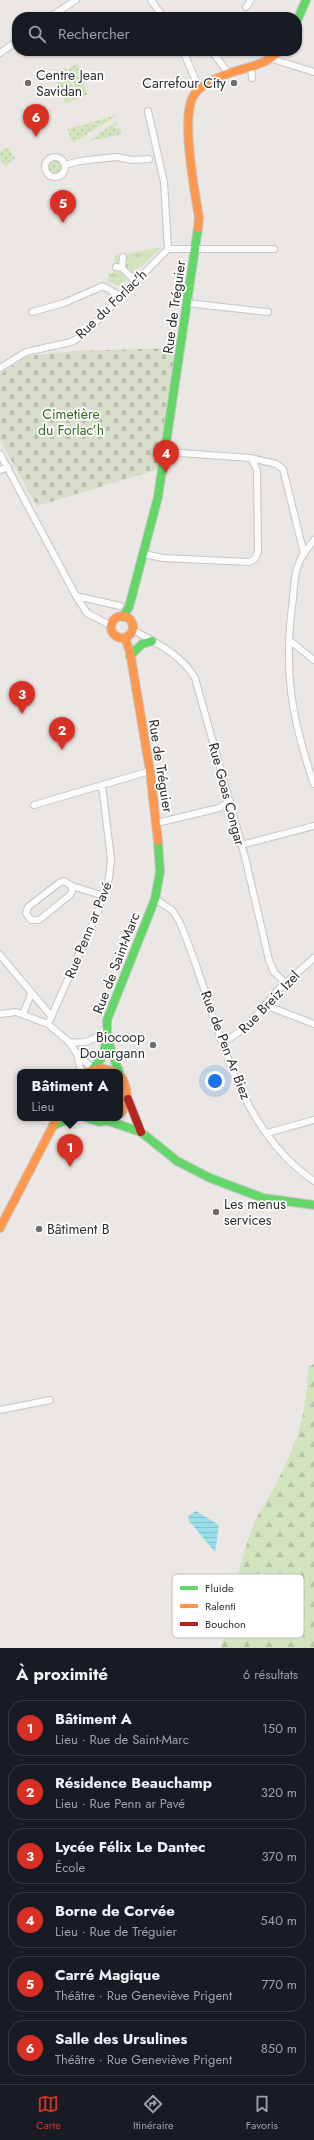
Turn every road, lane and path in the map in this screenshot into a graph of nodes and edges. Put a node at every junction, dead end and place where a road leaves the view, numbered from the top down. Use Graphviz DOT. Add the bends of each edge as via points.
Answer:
graph roads {
  1 [pos="76,0"];
  2 [pos="151,0"];
  3 [pos="251,0"];
  4 [pos="306,0"];
  5 [pos="246,7"];
  6 [pos="58,12"];
  7 [pos="159,12"];
  8 [pos="301,12"];
  9 [pos="12,45"];
  10 [pos="0,53"];
  11 [pos="185,56"];
  12 [pos="215,56"];
  13 [pos="276,56"];
  14 [pos="273,60"];
  15 [pos="251,67"];
  16 [pos="314,72"];
  17 [pos="228,74"];
  18 [pos="252,78"];
  19 [pos="199,88"];
  20 [pos="148,111"];
  21 [pos="149,158"];
  22 [pos="65,166"];
  23 [pos="195,248"];
  24 [pos="168,249"];
  25 [pos="274,249"];
  26 [pos="123,256"];
  27 [pos="136,282"];
  28 [pos="120,296"];
  29 [pos="187,303"];
  30 [pos="32,312"];
  31 [pos="268,312"];
  32 [pos="0,368"];
  33 [pos="165,452"];
  34 [pos="0,454"];
  35 [pos="251,458"];
  36 [pos="8,467"];
  37 [pos="0,470"];
  38 [pos="314,540"];
  39 [pos="144,554"];
  40 [pos="304,554"];
  41 [pos="76,596"];
  42 [pos="120,606"];
  43 [pos="123,617"];
  44 [pos="112,626"];
  45 [pos="133,630"];
  46 [pos="126,638"];
  47 [pos="289,640"];
  48 [pos="152,641"];
  49 [pos="130,656"];
  50 [pos="314,660"];
  51 [pos="150,771"];
  52 [pos="314,784"];
  53 [pos="102,785"];
  54 [pos="230,801"];
  55 [pos="34,805"];
  56 [pos="157,823"];
  57 [pos="314,826"];
  58 [pos="241,845"];
  59 [pos="72,886"];
  60 [pos="104,896"];
  61 [pos="155,899"];
  62 [pos="0,955"];
  63 [pos="314,958"];
  64 [pos="285,983"];
  65 [pos="31,994"];
  66 [pos="265,1005"];
  67 [pos="0,1014"];
  68 [pos="23,1014"];
  69 [pos="52,1017"];
  70 [pos="48,1024"];
  71 [pos="314,1027"];
  72 [pos="106,1028"];
  73 [pos="107,1038"];
  74 [pos="69,1042"];
  75 [pos="223,1043"];
  76 [pos="77,1054"];
  77 [pos="80,1069"];
  78 [pos="89,1069"];
  79 [pos="91,1069"];
  80 [pos="99,1069"];
  81 [pos="110,1069"];
  82 [pos="118,1069"];
  83 [pos="123,1081"];
  84 [pos="128,1098"];
  85 [pos="123,1108"];
  86 [pos="314,1116"];
  87 [pos="307,1120"];
  88 [pos="314,1120"];
  89 [pos="56,1121"];
  90 [pos="64,1121"];
  91 [pos="116,1121"];
  92 [pos="53,1126"];
  93 [pos="141,1132"];
  94 [pos="267,1133"];
  95 [pos="314,1181"];
  96 [pos="314,1205"];
  97 [pos="0,1228"];
  98 [pos="50,1400"];
  99 [pos="0,1410"];
  1 -- 6 [label="street"];
  2 -- 7 [label="street"];
  3 -- 5 [label="street"];
  4 -- 8 [label="main road"];
  9 -- 10 [label="street"];
  11 -- 19 [label="street"];
  12 -- 17 [label="street"];
  13 -- 14 [label="main road"];
  14 -- 15 [label="main road"];
  14 -- 16 [label="street"];
  15 -- 17 [label="main road"];
  15 -- 18 [label="street"];
  17 -- 19 [label="main road"];
  19 -- 23 [label="main road, Rue de Tréguier" via="192,94 188,113 199,218"];
  20 -- 24 [label="street" via="164,182"];
  21 -- 22 [label="street" via="132,160 116,157 80,161"];
  23 -- 24 [label="street"];
  23 -- 25 [label="street"];
  23 -- 29 [label="main road, Rue de Tréguier"];
  24 -- 27 [label="street, Rue du Forlac'h"];
  26 -- 27 [label="street" via="119,268"];
  27 -- 28 [label="street, Rue du Forlac'h"];
  28 -- 30 [label="street" via="103,286 64,303"];
  28 -- 32 [label="street, Rue du Forlac'h" via="82,336 71,342 26,352"];
  29 -- 31 [label="street"];
  29 -- 33 [label="main road, Rue de Tréguier"];
  33 -- 35 [label="street"];
  33 -- 39 [label="main road, Rue de Tréguier" via="158,497"];
  34 -- 36 [label="street"];
  35 -- 39 [label="street" via="257,470 258,552 255,558 249,562 163,558"];
  35 -- 40 [label="street" via="276,464 283,469"];
  36 -- 37 [label="street"];
  36 -- 42 [label="street" via="76,596"];
  38 -- 40 [label="street"];
  39 -- 43 [label="main road, Rue de Tréguier" via="129,607"];
  40 -- 47 [label="street" via="298,564"];
  41 -- 44 [label="street" via="87,613"];
  43 -- 44 [label="main road" via="116,619"];
  43 -- 45 [label="main road" via="131,622"];
  44 -- 46 [label="main road" via="114,634"];
  45 -- 46 [label="main road"];
  45 -- 48 [label="street, Rue Goas Congar"];
  46 -- 49 [label="main road, Rue de Tréguier"];
  47 -- 50 [label="street"];
  47 -- 52 [label="street" via="288,686 294,717"];
  48 -- 49 [label="main road" via="142,644"];
  48 -- 54 [label="street, Rue Goas Congar" via="178,657 195,678"];
  49 -- 51 [label="main road, Rue de Tréguier"];
  51 -- 53 [label="street"];
  51 -- 56 [label="main road, Rue de Tréguier"];
  53 -- 55 [label="street"];
  53 -- 60 [label="street, Rue Penn ar Pavé" via="111,859"];
  54 -- 56 [label="street" via="219,808"];
  54 -- 58 [label="street, Rue Goas Congar"];
  56 -- 61 [label="main road, Rue de Tréguier" via="160,865"];
  57 -- 58 [label="street"];
  58 -- 64 [label="street, Rue Goas Congar" via="269,960 274,972"];
  59 -- 59 [label="street" via="70,895 39,920 31,920 27,915 28,906 59,882 67,882"];
  59 -- 60 [label="street"];
  60 -- 69 [label="street, Rue Penn ar Pavé"];
  61 -- 72 [label="main road, Rue de Saint-Marc" via="110,1010"];
  61 -- 75 [label="street, Rue de Pen Ar Biez" via="172,910 179,921"];
  62 -- 65 [label="street"];
  63 -- 64 [label="street, Rue Breiz Izel"];
  64 -- 66 [label="street, Rue Breiz Izel"];
  65 -- 68 [label="street"];
  65 -- 69 [label="street"];
  66 -- 71 [label="street"];
  66 -- 75 [label="street, Rue Breiz Izel" via="246,1028"];
  67 -- 68 [label="street"];
  68 -- 70 [label="street"];
  69 -- 70 [label="street, Rue Penn ar Pavé"];
  70 -- 74 [label="street"];
  72 -- 73 [label="main road, Rue de Saint-Marc"];
  72 -- 74 [label="street" via="91,1041"];
  73 -- 79 [label="main road, Rue de Saint-Marc" via="103,1056"];
  73 -- 82 [label="main road, Rue de Saint-Marc"];
  74 -- 76 [label="street"];
  75 -- 94 [label="street, Rue de Pen Ar Biez" via="243,1094"];
  76 -- 77 [label="street"];
  76 -- 78 [label="street"];
  80 -- 81 [label="main road"];
  83 -- 84 [label="main road"];
  84 -- 85 [label="main road"];
  84 -- 93 [label="main road"];
  86 -- 87 [label="street"];
  87 -- 88 [label="street"];
  87 -- 94 [label="street"];
  89 -- 92 [label="main road"];
  90 -- 92 [label="main road"];
  91 -- 93 [label="main road"];
  92 -- 97 [label="main road"];
  93 -- 96 [label="main road" via="177,1161 210,1178 263,1198"];
  94 -- 95 [label="street, Rue de Pen Ar Biez" via="289,1160"];
  98 -- 99 [label="street"];
}
